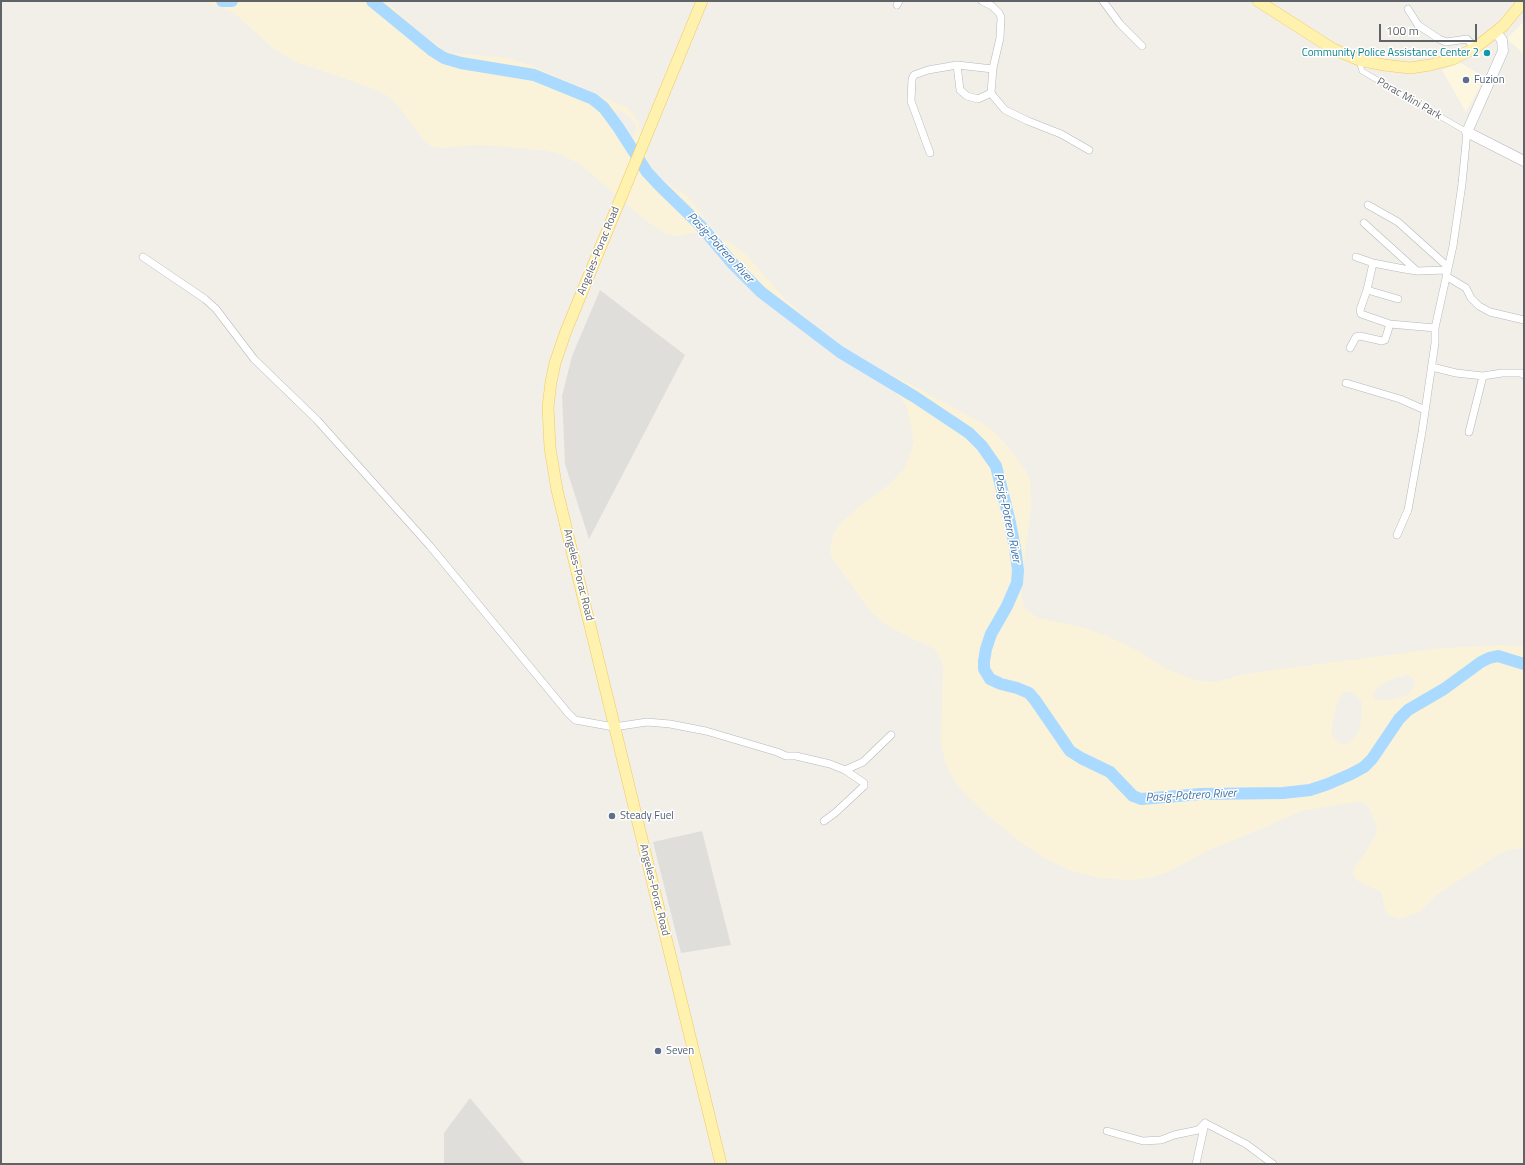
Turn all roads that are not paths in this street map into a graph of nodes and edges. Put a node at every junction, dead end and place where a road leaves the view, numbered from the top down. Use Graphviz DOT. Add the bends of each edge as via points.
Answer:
graph roads {
  1 [pos="702,1"];
  2 [pos="982,1"];
  3 [pos="1103,1"];
  4 [pos="1258,1"];
  5 [pos="1522,1"];
  6 [pos="1408,9"];
  7 [pos="1496,32"];
  8 [pos="1142,46"];
  9 [pos="1475,48"];
  10 [pos="1359,60"];
  11 [pos="957,65"];
  12 [pos="993,70"];
  13 [pos="991,93"];
  14 [pos="1467,132"];
  15 [pos="1090,150"];
  16 [pos="930,153"];
  17 [pos="1524,161"];
  18 [pos="1368,205"];
  19 [pos="1364,223"];
  20 [pos="143,257"];
  21 [pos="1356,257"];
  22 [pos="1373,263"];
  23 [pos="1417,271"];
  24 [pos="1447,271"];
  25 [pos="1367,290"];
  26 [pos="1398,298"];
  27 [pos="1524,320"];
  28 [pos="1390,324"];
  29 [pos="1435,328"];
  30 [pos="1350,348"];
  31 [pos="1432,367"];
  32 [pos="1524,375"];
  33 [pos="1483,376"];
  34 [pos="1346,384"];
  35 [pos="1425,410"];
  36 [pos="1469,432"];
  37 [pos="1397,535"];
  38 [pos="614,727"];
  39 [pos="891,735"];
  40 [pos="846,770"];
  41 [pos="824,821"];
  42 [pos="1205,1123"];
  43 [pos="1107,1131"];
  44 [pos="721,1164"];
  45 [pos="1196,1164"];
  46 [pos="1273,1164"];
  1 -- 38 [label="main road, Angeles-Porac Road" via="557,356 550,382 550,448 557,490"];
  2 -- 12 [label="street" via="999,12 1001,18 1000,38"];
  3 -- 8 [label="street" via="1120,24"];
  4 -- 10 [label="main road" via="1333,49"];
  5 -- 7 [label="main road"];
  6 -- 9 [label="street" via="1418,25 1439,39 1446,42 1467,39"];
  7 -- 9 [label="main road"];
  7 -- 14 [label="main road" via="1502,40 1503,51"];
  9 -- 10 [label="main road" via="1453,59 1410,68"];
  10 -- 14 [label="street, Porac Mini Park" via="1362,71"];
  11 -- 12 [label="street"];
  11 -- 13 [label="street" via="960,90 966,96 978,99"];
  11 -- 16 [label="street" via="918,73 912,79 911,102"];
  12 -- 13 [label="street"];
  13 -- 15 [label="street" via="1005,110"];
  14 -- 17 [label="main road"];
  14 -- 24 [label="street" via="1462,184"];
  18 -- 24 [label="street" via="1398,222"];
  19 -- 23 [label="street"];
  20 -- 38 [label="street" via="205,299 216,310 254,359 317,420 430,546 568,713 576,720"];
  21 -- 22 [label="street"];
  22 -- 23 [label="street"];
  22 -- 25 [label="street"];
  23 -- 24 [label="street"];
  24 -- 27 [label="street" via="1466,288 1479,306 1490,312"];
  24 -- 29 [label="street"];
  25 -- 26 [label="street"];
  25 -- 28 [label="street" via="1361,314"];
  28 -- 29 [label="street"];
  28 -- 30 [label="street" via="1385,340 1360,336 1356,337"];
  29 -- 31 [label="street"];
  31 -- 33 [label="street"];
  31 -- 35 [label="street"];
  32 -- 33 [label="street" via="1502,373"];
  33 -- 36 [label="street"];
  34 -- 35 [label="street"];
  35 -- 37 [label="street" via="1408,510"];
  38 -- 40 [label="street" via="648,722 706,731 786,756 796,756"];
  38 -- 44 [label="main road, Angeles-Porac Road"];
  39 -- 40 [label="street" via="863,762"];
  40 -- 41 [label="street" via="864,783 864,786"];
  42 -- 43 [label="street" via="1198,1130 1161,1140 1142,1141"];
  42 -- 45 [label="street"];
  42 -- 46 [label="street" via="1246,1144"];
}
